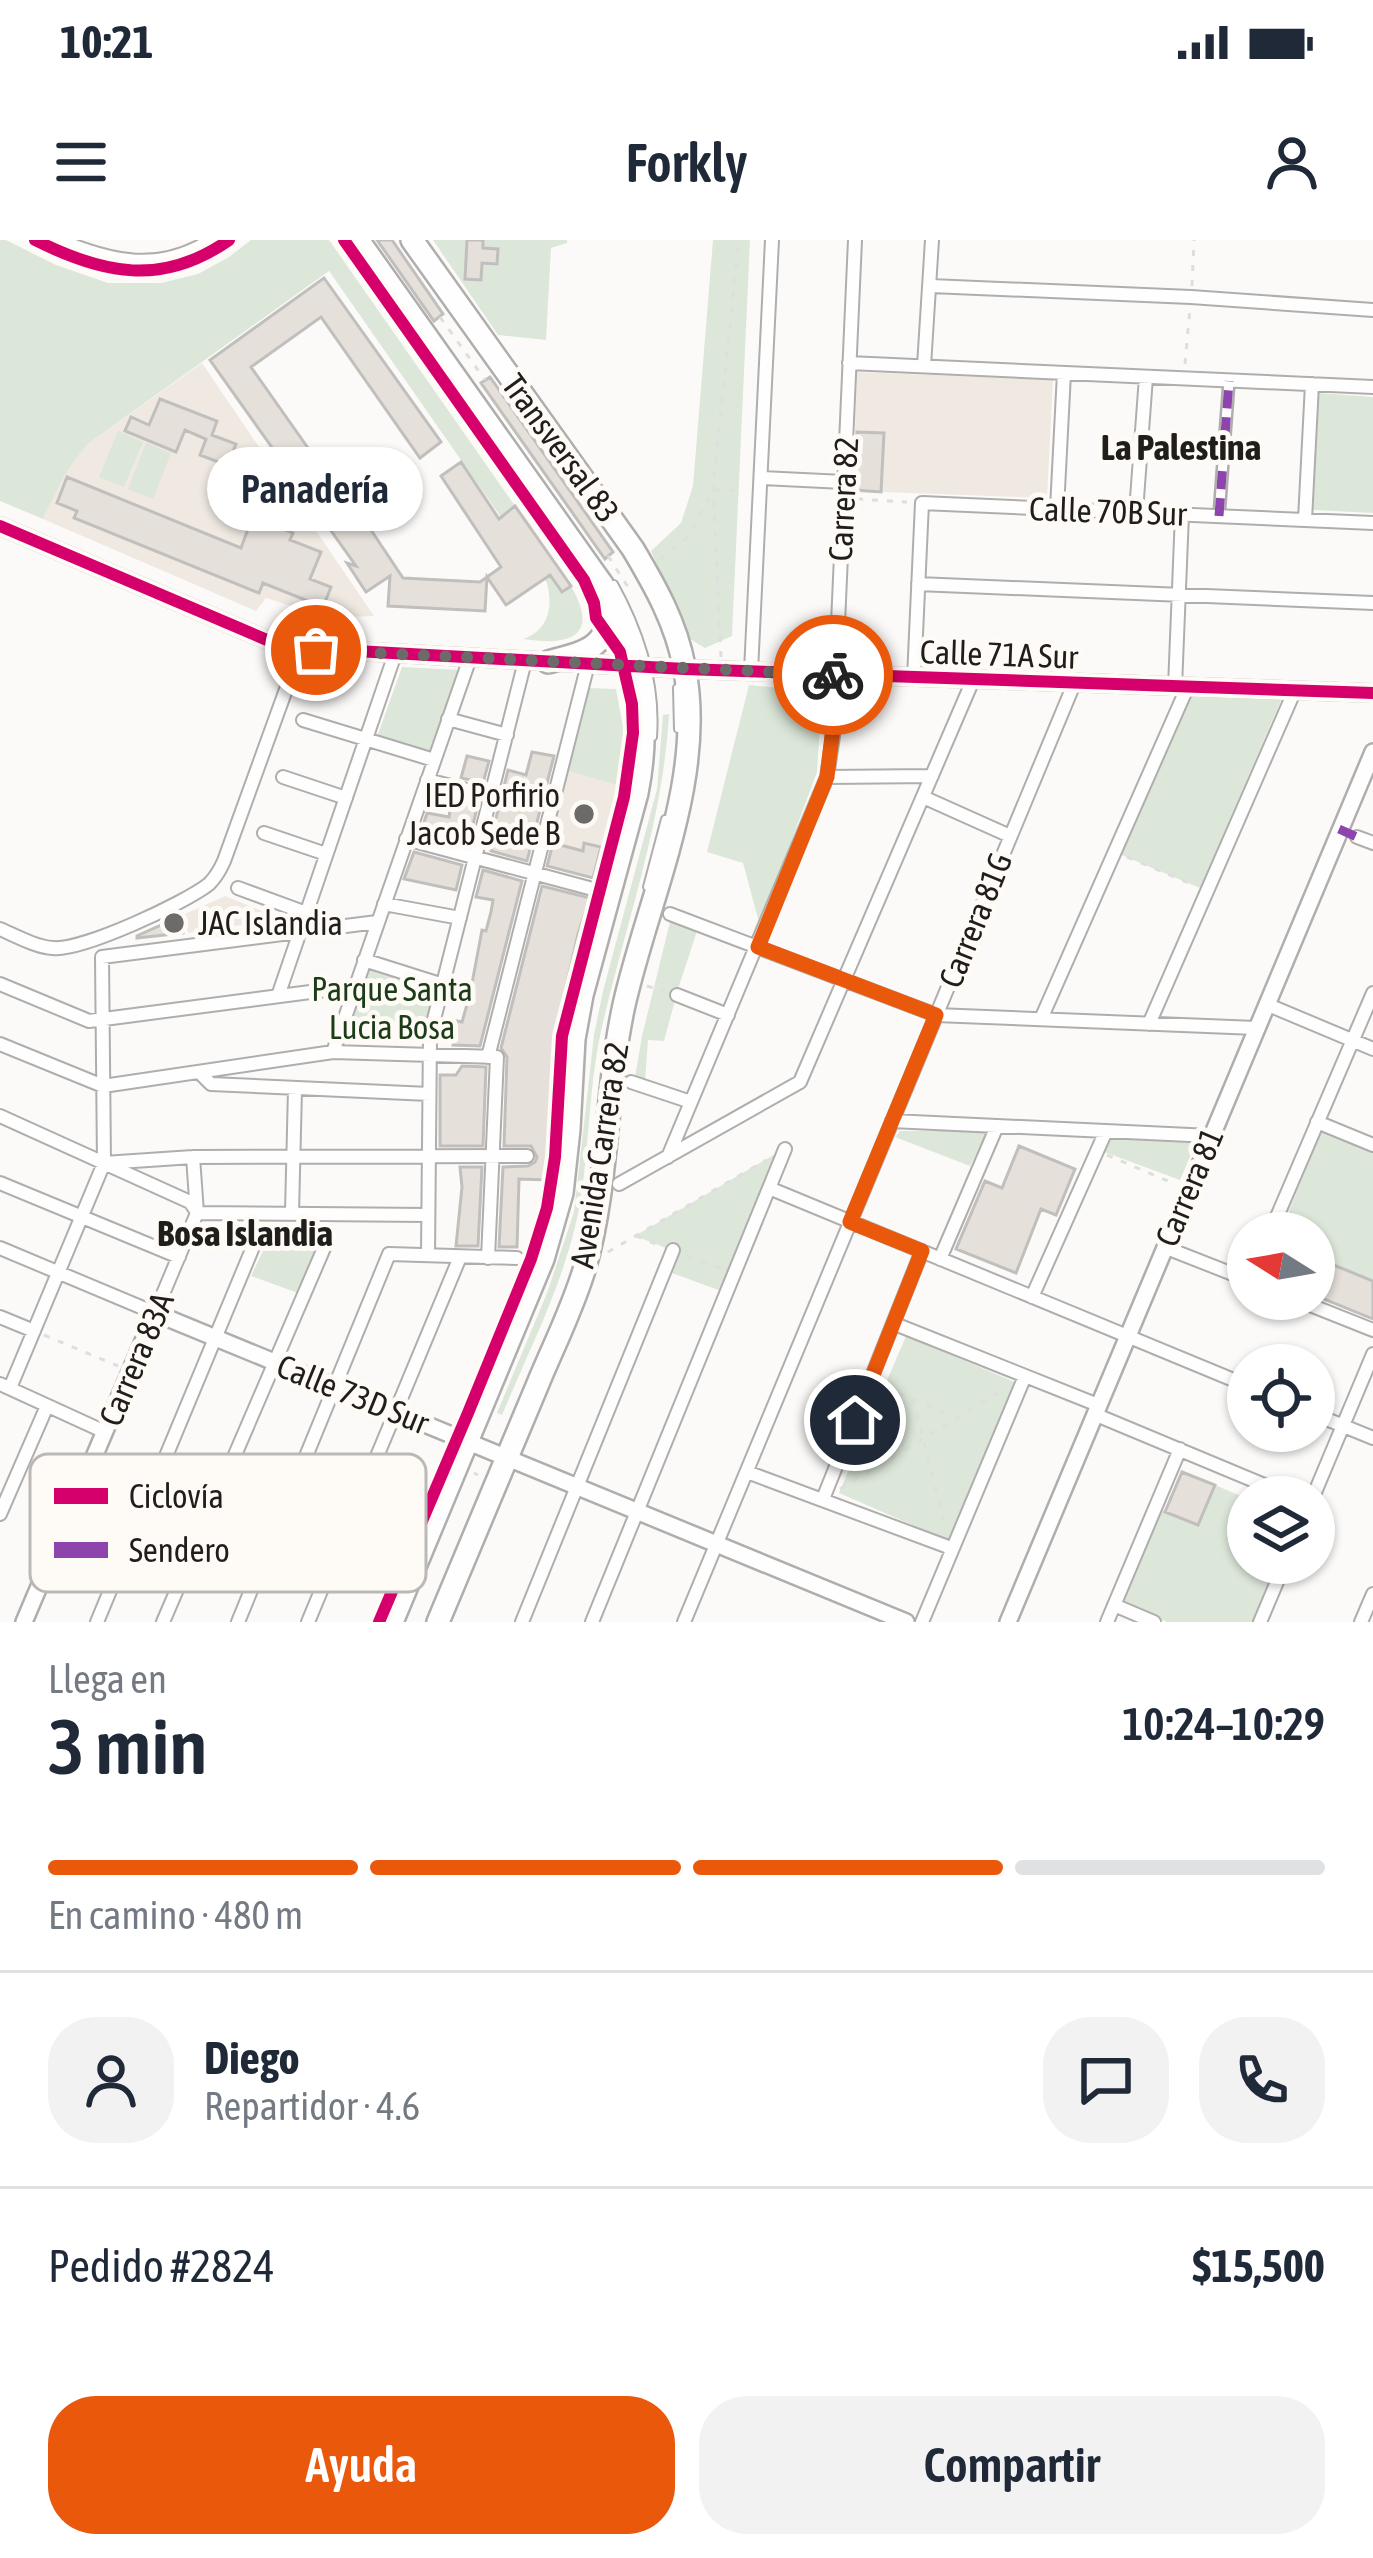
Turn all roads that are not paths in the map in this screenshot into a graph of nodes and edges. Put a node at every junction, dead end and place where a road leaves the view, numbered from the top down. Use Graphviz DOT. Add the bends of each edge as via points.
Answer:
graph roads {
  1 [pos="59,240"];
  2 [pos="211,240"];
  3 [pos="358,240"];
  4 [pos="400,240"];
  5 [pos="412,240"];
  6 [pos="772,240"];
  7 [pos="855,240"];
  8 [pos="932,240"];
  9 [pos="931,286"];
  10 [pos="1373,310"];
  11 [pos="849,363"];
  12 [pos="924,366"];
  13 [pos="1064,373"];
  14 [pos="1146,377"];
  15 [pos="1229,381"];
  16 [pos="1312,384"];
  17 [pos="1373,387"];
  18 [pos="761,478"];
  19 [pos="844,482"];
  20 [pos="1057,509"];
  21 [pos="1136,512"];
  22 [pos="1182,514"];
  23 [pos="1219,516"];
  24 [pos="1305,520"];
  25 [pos="1373,523"];
  26 [pos="0,526"];
  27 [pos="594,555"];
  28 [pos="918,584"];
  29 [pos="1179,595"];
  30 [pos="1373,603"];
  31 [pos="614,604"];
  32 [pos="658,617"];
  33 [pos="301,648"];
  34 [pos="395,654"];
  35 [pos="470,658"];
  36 [pos="525,661"];
  37 [pos="548,662"];
  38 [pos="588,664"];
  39 [pos="677,664"];
  40 [pos="642,667"];
  41 [pos="751,671"];
  42 [pos="835,675"];
  43 [pos="914,678"];
  44 [pos="973,680"];
  45 [pos="1074,684"];
  46 [pos="1181,688"];
  47 [pos="1294,692"];
  48 [pos="1373,693"];
  49 [pos="448,719"];
  50 [pos="303,720"];
  51 [pos="507,735"];
  52 [pos="366,738"];
  53 [pos="1373,752"];
  54 [pos="434,760"];
  55 [pos="932,776"];
  56 [pos="283,777"];
  57 [pos="827,777"];
  58 [pos="427,780"];
  59 [pos="491,796"];
  60 [pos="646,796"];
  61 [pos="923,797"];
  62 [pos="346,798"];
  63 [pos="1339,830"];
  64 [pos="264,833"];
  65 [pos="1010,836"];
  66 [pos="1357,837"];
  67 [pos="406,838"];
  68 [pos="1373,843"];
  69 [pos="326,854"];
  70 [pos="476,857"];
  71 [pos="535,874"];
  72 [pos="238,888"];
  73 [pos="589,888"];
  74 [pos="384,904"];
  75 [pos="306,914"];
  76 [pos="670,914"];
  77 [pos="460,918"];
  78 [pos="377,922"];
  79 [pos="0,929"];
  80 [pos="300,932"];
  81 [pos="758,947"];
  82 [pos="603,956"];
  83 [pos="364,960"];
  84 [pos="844,980"];
  85 [pos="0,984"];
  86 [pos="443,985"];
  87 [pos="356,986"];
  88 [pos="1373,993"];
  89 [pos="677,995"];
  90 [pos="278,996"];
  91 [pos="1266,1004"];
  92 [pos="728,1015"];
  93 [pos="936,1015"];
  94 [pos="1041,1019"];
  95 [pos="103,1020"];
  96 [pos="1149,1024"];
  97 [pos="1256,1028"];
  98 [pos="1353,1040"];
  99 [pos="0,1044"];
  100 [pos="1373,1049"];
  101 [pos="333,1052"];
  102 [pos="429,1057"];
  103 [pos="493,1057"];
  104 [pos="199,1072"];
  105 [pos="631,1082"];
  106 [pos="103,1086"];
  107 [pos="296,1089"];
  108 [pos="429,1094"];
  109 [pos="691,1102"];
  110 [pos="0,1117"];
  111 [pos="892,1121"];
  112 [pos="1317,1122"];
  113 [pos="998,1126"];
  114 [pos="1106,1131"];
  115 [pos="1210,1136"];
  116 [pos="1373,1145"];
  117 [pos="785,1149"];
  118 [pos="428,1156"];
  119 [pos="493,1156"];
  120 [pos="527,1156"];
  121 [pos="193,1157"];
  122 [pos="295,1157"];
  123 [pos="668,1157"];
  124 [pos="104,1163"];
  125 [pos="0,1183"];
  126 [pos="619,1184"];
  127 [pos="769,1188"];
  128 [pos="1279,1212"];
  129 [pos="197,1213"];
  130 [pos="292,1213"];
  131 [pos="428,1215"];
  132 [pos="81,1217"];
  133 [pos="850,1222"];
  134 [pos="564,1223"];
  135 [pos="560,1237"];
  136 [pos="253,1247"];
  137 [pos="1164,1247"];
  138 [pos="0,1249"];
  139 [pos="323,1249"];
  140 [pos="673,1250"];
  141 [pos="922,1251"];
  142 [pos="428,1255"];
  143 [pos="178,1257"];
  144 [pos="460,1257"];
  145 [pos="488,1258"];
  146 [pos="517,1258"];
  147 [pos="940,1259"];
  148 [pos="58,1272"];
  149 [pos="1227,1272"];
  150 [pos="1032,1297"];
  151 [pos="155,1313"];
  152 [pos="1335,1315"];
  153 [pos="0,1317"];
  154 [pos="895,1324"];
  155 [pos="1373,1330"];
  156 [pos="34,1331"];
  157 [pos="1127,1336"];
  158 [pos="215,1337"];
  159 [pos="1373,1354"];
  160 [pos="275,1362"];
  161 [pos="1025,1376"];
  162 [pos="1227,1377"];
  163 [pos="5,1386"];
  164 [pos="336,1387"];
  165 [pos="47,1406"];
  166 [pos="1096,1409"];
  167 [pos="397,1412"];
  168 [pos="1335,1423"];
  169 [pos="1343,1426"];
  170 [pos="105,1432"];
  171 [pos="1373,1438"];
  172 [pos="471,1443"];
  173 [pos="1180,1449"];
  174 [pos="96,1454"];
  175 [pos="167,1454"];
  176 [pos="235,1454"];
  177 [pos="308,1454"];
  178 [pos="379,1454"];
  179 [pos="503,1456"];
  180 [pos="747,1472"];
  181 [pos="1244,1476"];
  182 [pos="1322,1476"];
  183 [pos="577,1486"];
  184 [pos="823,1499"];
  185 [pos="637,1511"];
  186 [pos="0,1514"];
  187 [pos="716,1544"];
  188 [pos="951,1548"];
  189 [pos="426,1549"];
  190 [pos="1276,1584"];
  191 [pos="37,1592"];
  192 [pos="109,1592"];
  193 [pos="176,1592"];
  194 [pos="251,1592"];
  195 [pos="321,1592"];
  196 [pos="408,1592"];
  197 [pos="1373,1594"];
  198 [pos="1114,1605"];
  199 [pos="689,1620"];
  200 [pos="899,1621"];
  201 [pos="24,1622"];
  202 [pos="97,1622"];
  203 [pos="163,1622"];
  204 [pos="238,1622"];
  205 [pos="308,1622"];
  206 [pos="395,1622"];
  207 [pos="428,1622"];
  208 [pos="438,1622"];
  209 [pos="522,1622"];
  210 [pos="592,1622"];
  211 [pos="922,1622"];
  212 [pos="1008,1622"];
  213 [pos="1107,1622"];
  214 [pos="1154,1622"];
  215 [pos="1260,1622"];
  216 [pos="1361,1622"];
  1 -- 2 [label="street" via="134,262"];
  3 -- 31 [label="main road, Transversal 83"];
  4 -- 32 [label="lane" via="616,540"];
  5 -- 39 [label="main road, Transversal 83" via="633,549 669,615"];
  6 -- 18 [label="street"];
  7 -- 11 [label="street, Carrera 82"];
  8 -- 9 [label="street"];
  9 -- 10 [label="street"];
  9 -- 12 [label="street"];
  11 -- 12 [label="street"];
  11 -- 19 [label="street, Carrera 82"];
  12 -- 13 [label="street"];
  13 -- 14 [label="street"];
  13 -- 20 [label="street"];
  14 -- 15 [label="street"];
  14 -- 21 [label="street"];
  15 -- 16 [label="street"];
  15 -- 23 [label="street"];
  16 -- 17 [label="street"];
  16 -- 24 [label="street"];
  18 -- 19 [label="street"];
  18 -- 41 [label="street"];
  19 -- 42 [label="street, Carrera 82"];
  20 -- 21 [label="street, Calle 70B Sur"];
  20 -- 28 [label="street, Calle 70B Sur" via="922,503"];
  21 -- 22 [label="street, Calle 70B Sur"];
  22 -- 23 [label="street, Calle 70B Sur"];
  22 -- 29 [label="street"];
  23 -- 24 [label="street, Calle 70B Sur"];
  24 -- 25 [label="street, Calle 70B Sur"];
  26 -- 33 [label="street, Calle 71A Sur"];
  27 -- 40 [label="lane" via="637,631"];
  28 -- 29 [label="street"];
  28 -- 43 [label="street"];
  29 -- 30 [label="street"];
  29 -- 46 [label="street"];
  31 -- 37 [label="main road" via="598,644"];
  31 -- 40 [label="main road, Transversal 83"];
  33 -- 34 [label="street, Calle 71A Sur"];
  33 -- 79 [label="street" via="219,872 193,895 92,941 53,948"];
  34 -- 35 [label="street, Calle 71A Sur"];
  34 -- 52 [label="street"];
  35 -- 36 [label="street, Calle 71A Sur"];
  35 -- 49 [label="street"];
  36 -- 37 [label="street, Calle 71A Sur"];
  36 -- 51 [label="street"];
  37 -- 38 [label="street, Calle 71A Sur"];
  38 -- 40 [label="street, Calle 71A Sur"];
  38 -- 71 [label="street"];
  39 -- 40 [label="street, Calle 71A Sur"];
  39 -- 41 [label="street, Calle 71A Sur"];
  39 -- 179 [label="main road, Avenida Carrera 82" via="688,727 685,772 620,1025 591,1243"];
  40 -- 60 [label="lane" via="654,724"];
  40 -- 172 [label="main road, Avenida Carrera 82" via="640,776 577,1020 562,1193"];
  41 -- 42 [label="street, Calle 71A Sur"];
  42 -- 43 [label="street, Calle 71A Sur"];
  42 -- 57 [label="street, Carrera 82"];
  43 -- 44 [label="street, Calle 71A Sur"];
  44 -- 45 [label="street, Calle 71A Sur"];
  44 -- 55 [label="street"];
  45 -- 46 [label="street, Calle 71A Sur"];
  45 -- 65 [label="street, Carrera 81G"];
  46 -- 47 [label="street, Calle 71A Sur"];
  46 -- 94 [label="street"];
  47 -- 48 [label="street, Calle 71A Sur"];
  47 -- 96 [label="street"];
  49 -- 51 [label="street"];
  49 -- 54 [label="street"];
  50 -- 52 [label="street"];
  51 -- 59 [label="street"];
  52 -- 54 [label="street"];
  52 -- 62 [label="street"];
  53 -- 63 [label="street, Carrera 81"];
  54 -- 58 [label="street"];
  55 -- 57 [label="street"];
  55 -- 61 [label="street"];
  56 -- 62 [label="street"];
  57 -- 81 [label="street, Carrera 82"];
  58 -- 59 [label="street"];
  58 -- 67 [label="street"];
  59 -- 70 [label="street"];
  61 -- 65 [label="street"];
  61 -- 84 [label="street"];
  62 -- 69 [label="street"];
  63 -- 66 [label="street"];
  63 -- 91 [label="street, Carrera 81"];
  64 -- 69 [label="street"];
  65 -- 93 [label="street, Carrera 81G"];
  66 -- 68 [label="street"];
  67 -- 70 [label="street"];
  67 -- 74 [label="street"];
  69 -- 75 [label="street"];
  70 -- 71 [label="street"];
  70 -- 77 [label="street"];
  71 -- 73 [label="street"];
  71 -- 103 [label="street"];
  72 -- 75 [label="street"];
  74 -- 77 [label="street"];
  74 -- 78 [label="street"];
  75 -- 80 [label="street"];
  76 -- 81 [label="street"];
  77 -- 86 [label="street"];
  78 -- 80 [label="street"];
  78 -- 83 [label="street"];
  80 -- 90 [label="street"];
  80 -- 95 [label="street" via="102,957"];
  81 -- 84 [label="street"];
  81 -- 92 [label="street, Carrera 82"];
  82 -- 134 [label="lane" via="585,1029"];
  83 -- 86 [label="street"];
  83 -- 87 [label="street"];
  84 -- 93 [label="street"];
  84 -- 123 [label="street" via="800,1082"];
  85 -- 95 [label="street" via="79,1018"];
  86 -- 102 [label="street"];
  87 -- 90 [label="street"];
  87 -- 101 [label="street"];
  88 -- 98 [label="street"];
  89 -- 92 [label="street"];
  90 -- 95 [label="street"];
  91 -- 97 [label="street, Carrera 81"];
  91 -- 98 [label="street"];
  92 -- 109 [label="street, Carrera 82"];
  93 -- 94 [label="street"];
  93 -- 111 [label="street, Carrera 81G"];
  94 -- 96 [label="street"];
  95 -- 106 [label="street"];
  96 -- 97 [label="street"];
  97 -- 115 [label="street, Carrera 81"];
  98 -- 100 [label="street"];
  98 -- 112 [label="street"];
  99 -- 106 [label="street"];
  101 -- 102 [label="street"];
  101 -- 104 [label="street"];
  102 -- 103 [label="street"];
  102 -- 108 [label="street"];
  103 -- 119 [label="street"];
  104 -- 106 [label="street"];
  104 -- 107 [label="street" via="211,1084"];
  105 -- 109 [label="street"];
  106 -- 124 [label="street"];
  107 -- 108 [label="street"];
  107 -- 122 [label="street"];
  108 -- 118 [label="street"];
  109 -- 123 [label="street, Carrera 82"];
  110 -- 124 [label="street"];
  111 -- 113 [label="street"];
  111 -- 133 [label="street, Carrera 81G"];
  112 -- 116 [label="street"];
  112 -- 128 [label="street"];
  113 -- 114 [label="street"];
  113 -- 147 [label="street"];
  114 -- 115 [label="street"];
  114 -- 150 [label="street"];
  115 -- 137 [label="street, Carrera 81"];
  117 -- 127 [label="street"];
  118 -- 119 [label="street"];
  118 -- 122 [label="street"];
  118 -- 131 [label="street"];
  119 -- 120 [label="street"];
  119 -- 145 [label="street"];
  121 -- 122 [label="street"];
  121 -- 124 [label="street"];
  121 -- 129 [label="street, Carrera 83A"];
  122 -- 130 [label="street"];
  123 -- 126 [label="street"];
  124 -- 129 [label="street" via="190,1202"];
  124 -- 132 [label="street"];
  125 -- 132 [label="street"];
  127 -- 133 [label="street"];
  127 -- 185 [label="street"];
  129 -- 130 [label="street"];
  129 -- 143 [label="street, Carrera 83A"];
  130 -- 131 [label="street"];
  131 -- 142 [label="street"];
  132 -- 143 [label="street"];
  132 -- 148 [label="street"];
  133 -- 141 [label="street"];
  133 -- 180 [label="street, Carrera 81G"];
  135 -- 172 [label="lane"];
  136 -- 158 [label="street"];
  137 -- 149 [label="street"];
  137 -- 157 [label="street, Carrera 81"];
  138 -- 148 [label="street, Calle 73D Sur"];
  139 -- 160 [label="street"];
  140 -- 183 [label="street"];
  141 -- 147 [label="street"];
  141 -- 154 [label="street"];
  142 -- 144 [label="street"];
  142 -- 164 [label="street" via="389,1254"];
  143 -- 151 [label="street, Carrera 83A"];
  144 -- 145 [label="street"];
  144 -- 167 [label="street"];
  145 -- 146 [label="street"];
  147 -- 150 [label="street"];
  148 -- 151 [label="street, Calle 73D Sur"];
  148 -- 156 [label="street"];
  150 -- 157 [label="street"];
  151 -- 158 [label="street, Calle 73D Sur"];
  151 -- 170 [label="street, Carrera 83A"];
  152 -- 155 [label="street"];
  153 -- 156 [label="street"];
  154 -- 161 [label="street"];
  154 -- 184 [label="street"];
  156 -- 163 [label="street"];
  157 -- 162 [label="street"];
  157 -- 166 [label="street, Carrera 81"];
  158 -- 160 [label="street, Calle 73D Sur"];
  158 -- 175 [label="street"];
  159 -- 169 [label="street"];
  160 -- 164 [label="street, Calle 73D Sur"];
  160 -- 176 [label="street"];
  161 -- 166 [label="street"];
  161 -- 188 [label="street"];
  163 -- 165 [label="street"];
  164 -- 167 [label="street, Calle 73D Sur"];
  164 -- 177 [label="street"];
  165 -- 170 [label="street"];
  165 -- 186 [label="street"];
  166 -- 173 [label="street"];
  166 -- 212 [label="street, Carrera 81"];
  167 -- 172 [label="street, Calle 73D Sur"];
  167 -- 178 [label="street"];
  168 -- 169 [label="street"];
  169 -- 171 [label="street"];
  169 -- 182 [label="street"];
  170 -- 174 [label="street, Carrera 83A"];
  172 -- 179 [label="street, Calle 73D Sur"];
  172 -- 189 [label="main road, Avenida Carrera 82"];
  173 -- 181 [label="street"];
  173 -- 198 [label="street"];
  179 -- 183 [label="street, Calle 73D Sur"];
  179 -- 207 [label="lane"];
  179 -- 208 [label="main road, Avenida Carrera 82"];
  180 -- 184 [label="street"];
  180 -- 187 [label="street, Carrera 81G"];
  183 -- 185 [label="street, Calle 73D Sur"];
  183 -- 209 [label="street"];
  184 -- 188 [label="street"];
  185 -- 187 [label="street, Calle 73D Sur"];
  185 -- 210 [label="street"];
  187 -- 199 [label="street, Carrera 81G"];
  187 -- 200 [label="street, Calle 73D Sur"];
  188 -- 211 [label="street"];
  190 -- 215 [label="street"];
  191 -- 201 [label="street, Carrera 83A"];
  192 -- 202 [label="street"];
  193 -- 203 [label="street"];
  194 -- 204 [label="street"];
  195 -- 205 [label="street"];
  196 -- 206 [label="main road, Avenida Carrera 82"];
  197 -- 216 [label="street"];
  198 -- 213 [label="street"];
  198 -- 214 [label="street"];
}
